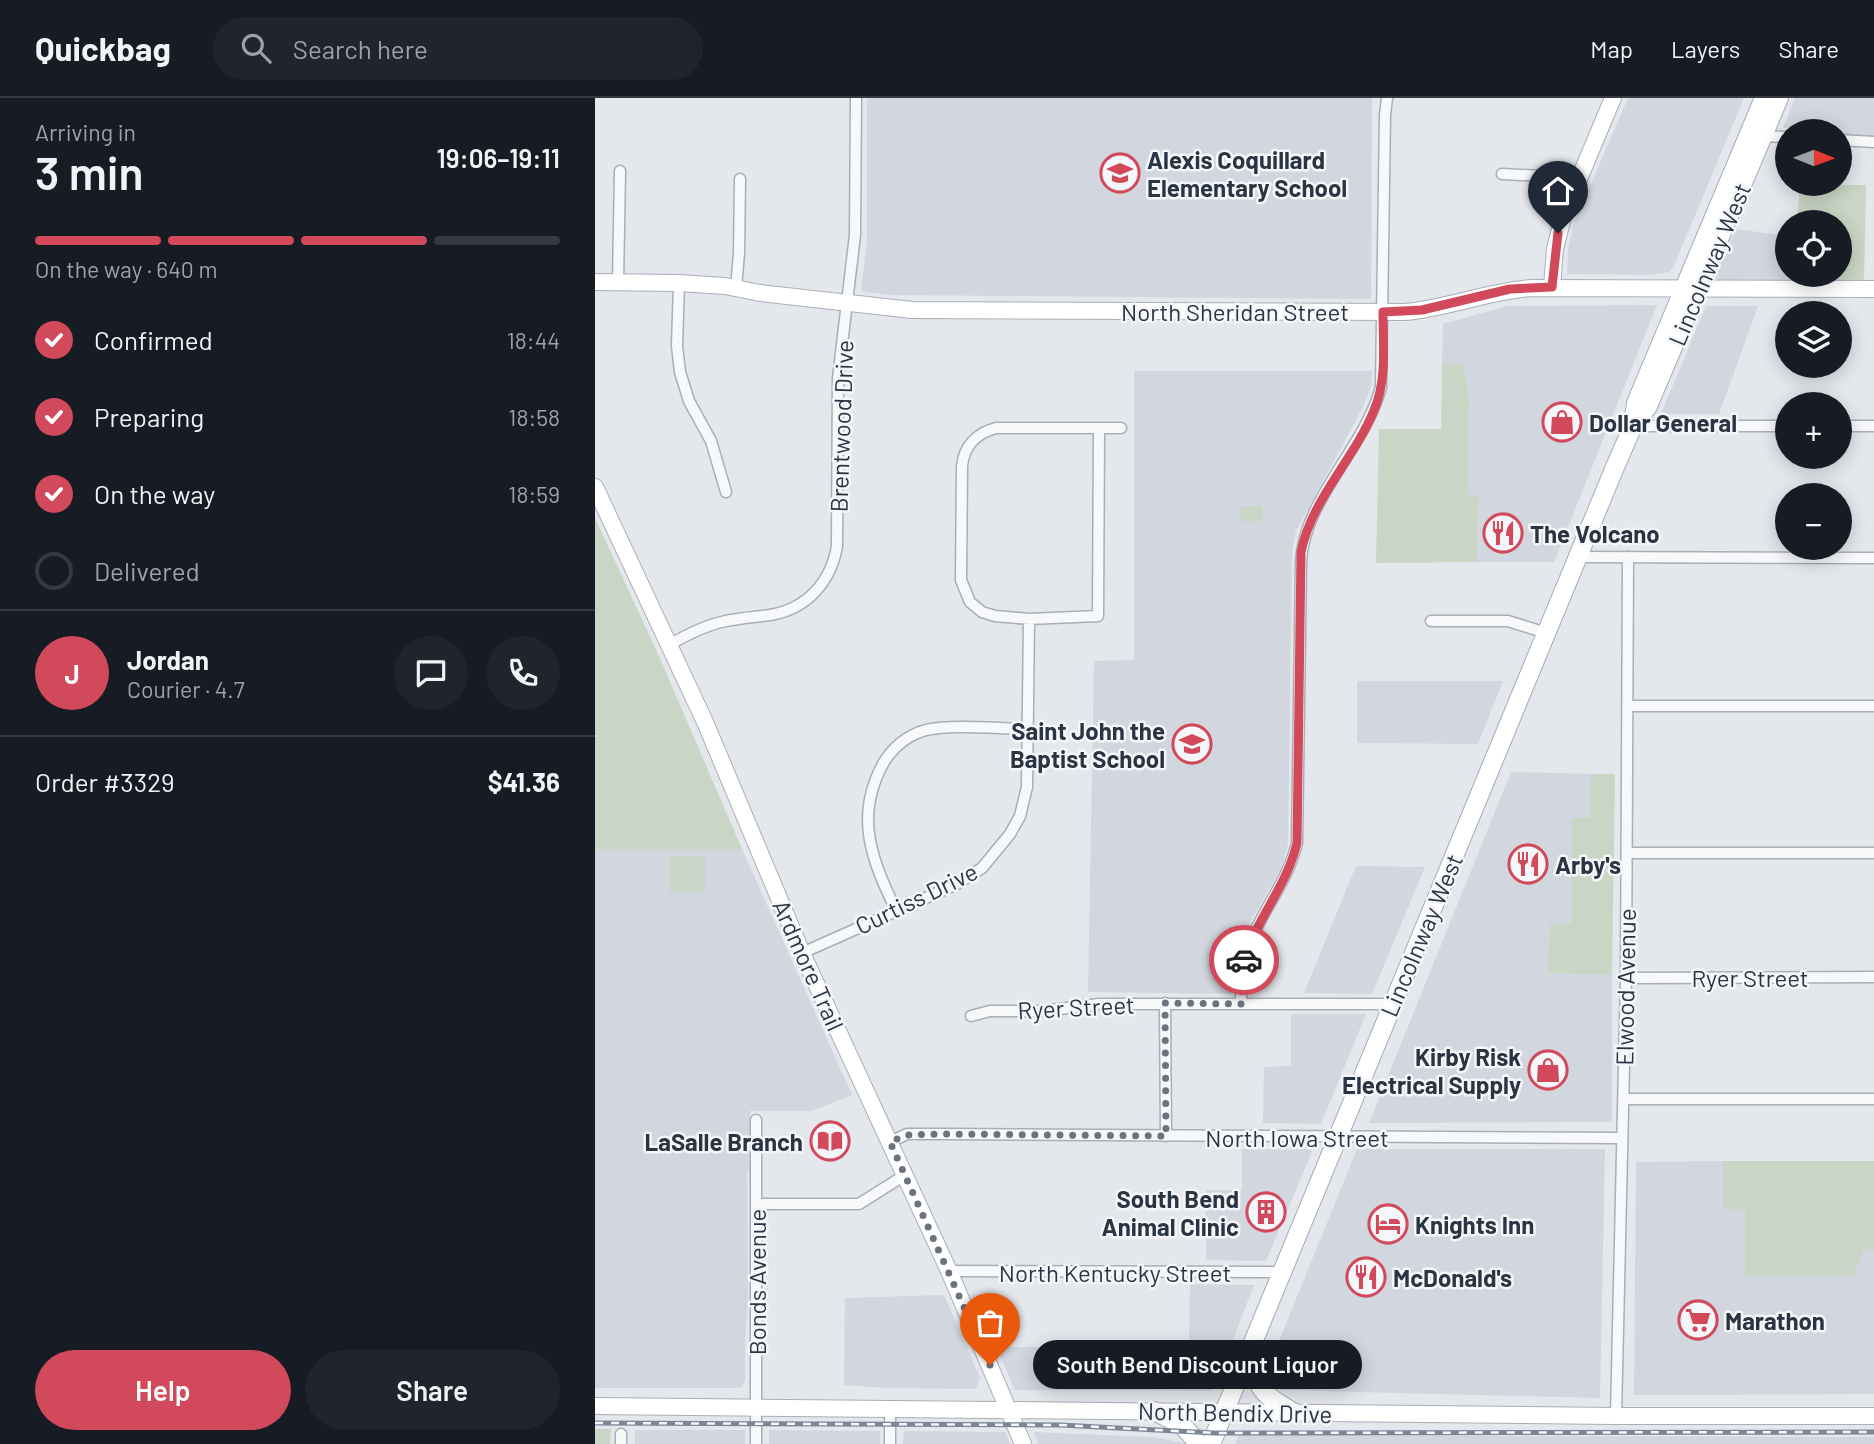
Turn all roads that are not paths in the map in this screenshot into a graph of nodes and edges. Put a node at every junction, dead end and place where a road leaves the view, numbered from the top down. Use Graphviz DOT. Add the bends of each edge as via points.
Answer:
graph roads {
  1 [pos="856,98"];
  2 [pos="1387,98"];
  3 [pos="1613,98"];
  4 [pos="1764,98"];
  5 [pos="1779,98"];
  6 [pos="1756,136"];
  7 [pos="1775,137"];
  8 [pos="1852,141"];
  9 [pos="1874,142"];
  10 [pos="620,171"];
  11 [pos="1502,174"];
  12 [pos="740,179"];
  13 [pos="1575,188"];
  14 [pos="595,282"];
  15 [pos="618,282"];
  16 [pos="679,283"];
  17 [pos="1552,287"];
  18 [pos="736,288"];
  19 [pos="1692,289"];
  20 [pos="1874,289"];
  21 [pos="847,304"];
  22 [pos="1383,312"];
  23 [pos="1633,426"];
  24 [pos="1775,426"];
  25 [pos="1852,426"];
  26 [pos="1874,426"];
  27 [pos="1121,428"];
  28 [pos="1099,429"];
  29 [pos="595,487"];
  30 [pos="726,492"];
  31 [pos="1578,557"];
  32 [pos="1628,557"];
  33 [pos="1874,558"];
  34 [pos="1029,619"];
  35 [pos="1431,621"];
  36 [pos="1546,634"];
  37 [pos="671,644"];
  38 [pos="1628,706"];
  39 [pos="1874,706"];
  40 [pos="1029,729"];
  41 [pos="1627,853"];
  42 [pos="1874,853"];
  43 [pos="896,910"];
  44 [pos="802,953"];
  45 [pos="1874,977"];
  46 [pos="1626,978"];
  47 [pos="1165,1003"];
  48 [pos="1241,1004"];
  49 [pos="1392,1004"];
  50 [pos="971,1016"];
  51 [pos="1874,1098"];
  52 [pos="1624,1099"];
  53 [pos="756,1120"];
  54 [pos="1166,1136"];
  55 [pos="1337,1138"];
  56 [pos="1622,1138"];
  57 [pos="890,1142"];
  58 [pos="905,1175"];
  59 [pos="756,1204"];
  60 [pos="949,1271"];
  61 [pos="1281,1272"];
  62 [pos="1249,1351"];
  63 [pos="595,1406"];
  64 [pos="756,1407"];
  65 [pos="890,1408"];
  66 [pos="1009,1409"];
  67 [pos="1154,1410"];
  68 [pos="1224,1411"];
  69 [pos="1293,1412"];
  70 [pos="1616,1416"];
  71 [pos="1874,1416"];
  72 [pos="756,1444"];
  73 [pos="890,1444"];
  74 [pos="1023,1444"];
  75 [pos="1199,1444"];
  76 [pos="1210,1444"];
  1 -- 21 [label="street, Brentwood Drive" via="856,211"];
  2 -- 22 [label="street"];
  3 -- 13 [label="street"];
  4 -- 6 [label="main road, Lincolnway West"];
  5 -- 6 [label="main road, Lincolnway West"];
  6 -- 7 [label="street"];
  6 -- 19 [label="main road, Lincolnway West"];
  8 -- 9 [label="street"];
  10 -- 15 [label="street"];
  11 -- 13 [label="street" via="1543,176"];
  12 -- 18 [label="street"];
  13 -- 17 [label="street" via="1558,233"];
  14 -- 15 [label="street, North Sheridan Street"];
  15 -- 16 [label="street, North Sheridan Street"];
  16 -- 18 [label="street, North Sheridan Street"];
  16 -- 30 [label="street" via="680,372 689,401 711,441"];
  17 -- 19 [label="street, North Sheridan Street"];
  17 -- 22 [label="street, North Sheridan Street" via="1510,289 1422,310"];
  18 -- 21 [label="street, North Sheridan Street"];
  19 -- 20 [label="street, North Sheridan Street"];
  19 -- 23 [label="main road, Lincolnway West" via="1649,406"];
  21 -- 22 [label="street, North Sheridan Street" via="912,310"];
  21 -- 37 [label="street, Brentwood Drive" via="838,378 837,546 831,571 799,605 776,614 716,623"];
  22 -- 48 [label="street" via="1383,373 1374,409 1313,515 1303,541 1297,843 1288,872 1249,946 1242,970"];
  23 -- 24 [label="street"];
  23 -- 31 [label="main road, Lincolnway West"];
  25 -- 26 [label="street"];
  27 -- 28 [label="street"];
  28 -- 34 [label="street" via="1098,616"];
  28 -- 34 [label="street" via="996,428 973,440 964,456 964,590 982,612"];
  29 -- 37 [label="street, Ardmore Trail"];
  31 -- 32 [label="street"];
  31 -- 36 [label="main road, Lincolnway West"];
  32 -- 33 [label="street"];
  32 -- 38 [label="street, Elwood Avenue"];
  34 -- 40 [label="street, Curtiss Drive"];
  35 -- 36 [label="street" via="1508,621"];
  36 -- 49 [label="main road, Lincolnway West"];
  37 -- 44 [label="street, Ardmore Trail"];
  38 -- 39 [label="street"];
  38 -- 41 [label="street, Elwood Avenue"];
  40 -- 43 [label="street, Curtiss Drive" via="1027,787 1010,834 982,868"];
  40 -- 43 [label="street" via="927,730 905,739 889,754 872,788 867,828 874,859"];
  41 -- 42 [label="street"];
  41 -- 46 [label="street, Elwood Avenue"];
  43 -- 44 [label="street, Curtiss Drive"];
  44 -- 57 [label="street, Ardmore Trail"];
  45 -- 46 [label="street, Ryer Street"];
  46 -- 52 [label="street, Elwood Avenue"];
  47 -- 48 [label="street, Ryer Street"];
  47 -- 50 [label="street, Ryer Street" via="990,1011"];
  47 -- 54 [label="street"];
  48 -- 49 [label="street, Ryer Street"];
  49 -- 55 [label="main road, Lincolnway West"];
  51 -- 52 [label="street"];
  52 -- 56 [label="street, Elwood Avenue"];
  53 -- 59 [label="street, Bonds Avenue"];
  54 -- 55 [label="street, North Iowa Street"];
  54 -- 57 [label="street, North Iowa Street" via="943,1134 907,1135"];
  55 -- 56 [label="street, North Iowa Street"];
  55 -- 61 [label="main road, Lincolnway West"];
  56 -- 70 [label="street, Elwood Avenue"];
  57 -- 58 [label="street, Ardmore Trail"];
  58 -- 59 [label="street" via="859,1204"];
  58 -- 60 [label="street, Ardmore Trail"];
  59 -- 64 [label="street, Bonds Avenue"];
  60 -- 61 [label="street, North Kentucky Street"];
  60 -- 66 [label="street, Ardmore Trail"];
  61 -- 62 [label="main road, Lincolnway West"];
  62 -- 68 [label="main road, Lincolnway West"];
  62 -- 69 [label="main road" via="1261,1389"];
  63 -- 64 [label="street, North Bendix Drive"];
  64 -- 65 [label="street, North Bendix Drive"];
  64 -- 72 [label="street, Bonds Avenue"];
  65 -- 66 [label="street, North Bendix Drive"];
  65 -- 73 [label="street"];
  66 -- 67 [label="street, North Bendix Drive"];
  66 -- 74 [label="street, Ardmore Trail"];
  67 -- 68 [label="street, North Bendix Drive"];
  67 -- 75 [label="main road" via="1182,1425"];
  68 -- 69 [label="street, North Bendix Drive"];
  68 -- 76 [label="main road, Lincolnway West"];
  69 -- 70 [label="street, North Bendix Drive"];
  70 -- 71 [label="street, North Bendix Drive"];
}
